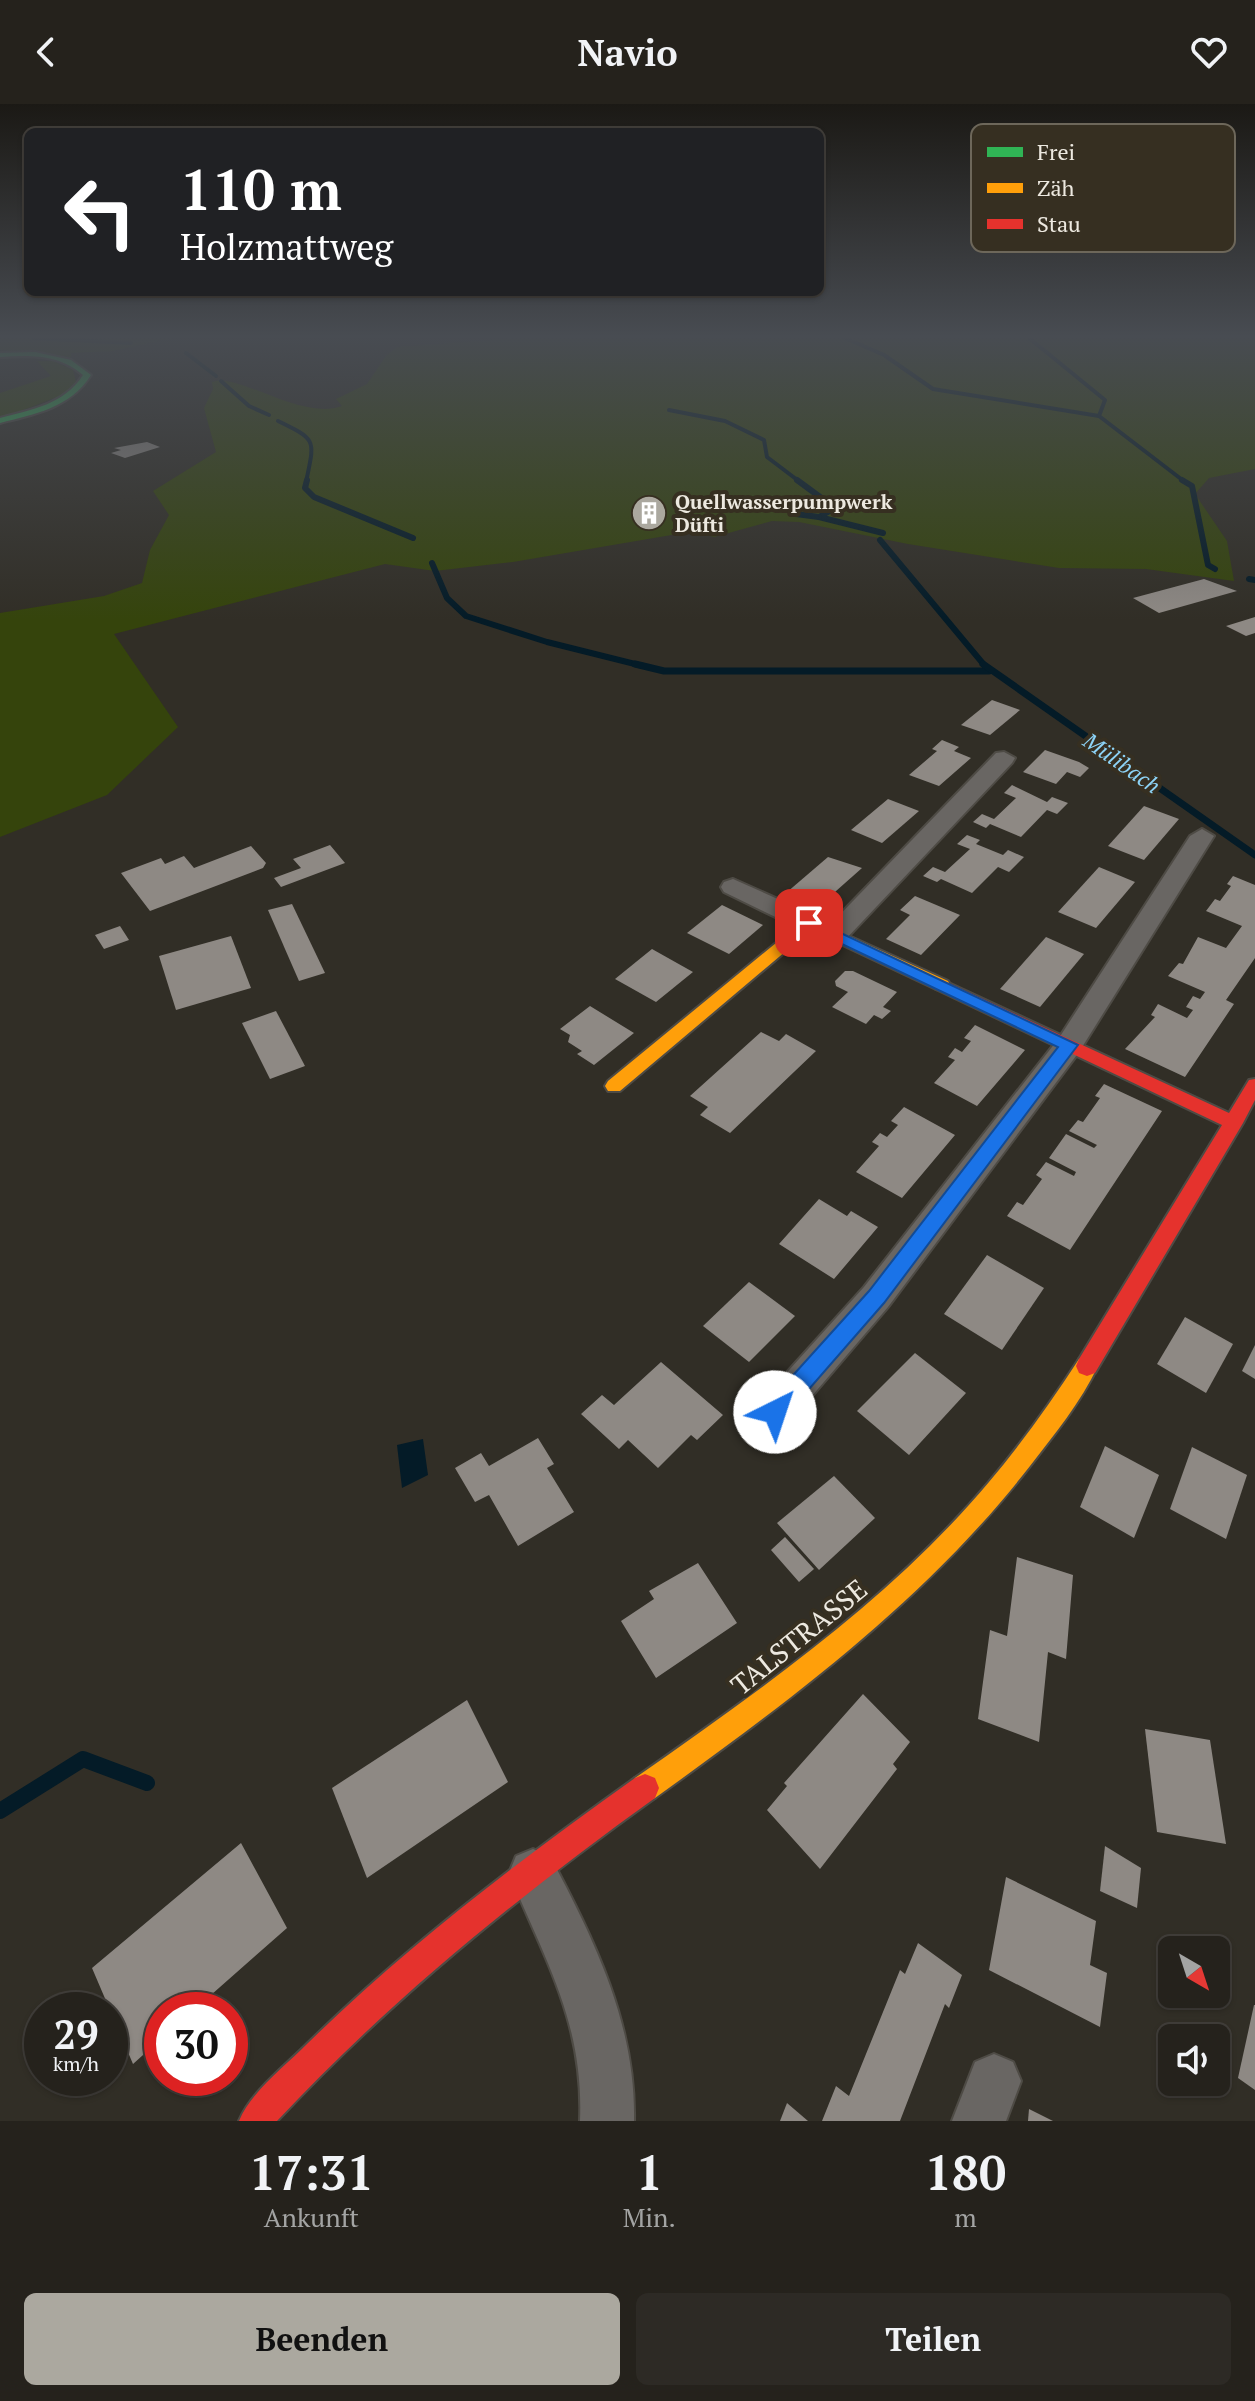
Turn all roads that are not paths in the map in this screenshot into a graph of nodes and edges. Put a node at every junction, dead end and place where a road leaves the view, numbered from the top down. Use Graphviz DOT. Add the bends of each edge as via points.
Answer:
graph roads {
  1 [pos="1004,758"];
  2 [pos="1202,836"];
  3 [pos="733,887"];
  4 [pos="809,923"];
  5 [pos="835,935"];
  6 [pos="1069,1045"];
  7 [pos="1255,1085"];
  8 [pos="614,1086"];
  9 [pos="1234,1123"];
  10 [pos="775,1412"];
  11 [pos="533,1873"];
  12 [pos="255,2121"];
  13 [pos="607,2121"];
  1 -- 5 [label="street"];
  2 -- 6 [label="street"];
  3 -- 4 [label="street"];
  4 -- 5 [label="street"];
  4 -- 8 [label="street"];
  5 -- 6 [label="street"];
  6 -- 9 [label="street"];
  6 -- 10 [label="street" via="876,1297"];
  7 -- 9 [label="street, TALSTRASSE"];
  9 -- 11 [label="street, TALSTRASSE" via="1058,1415 979,1513 913,1580 787,1688"];
  11 -- 12 [label="street, TALSTRASSE" via="454,1932 319,2050"];
  11 -- 13 [label="street" via="589,1989 610,2096"];
}
